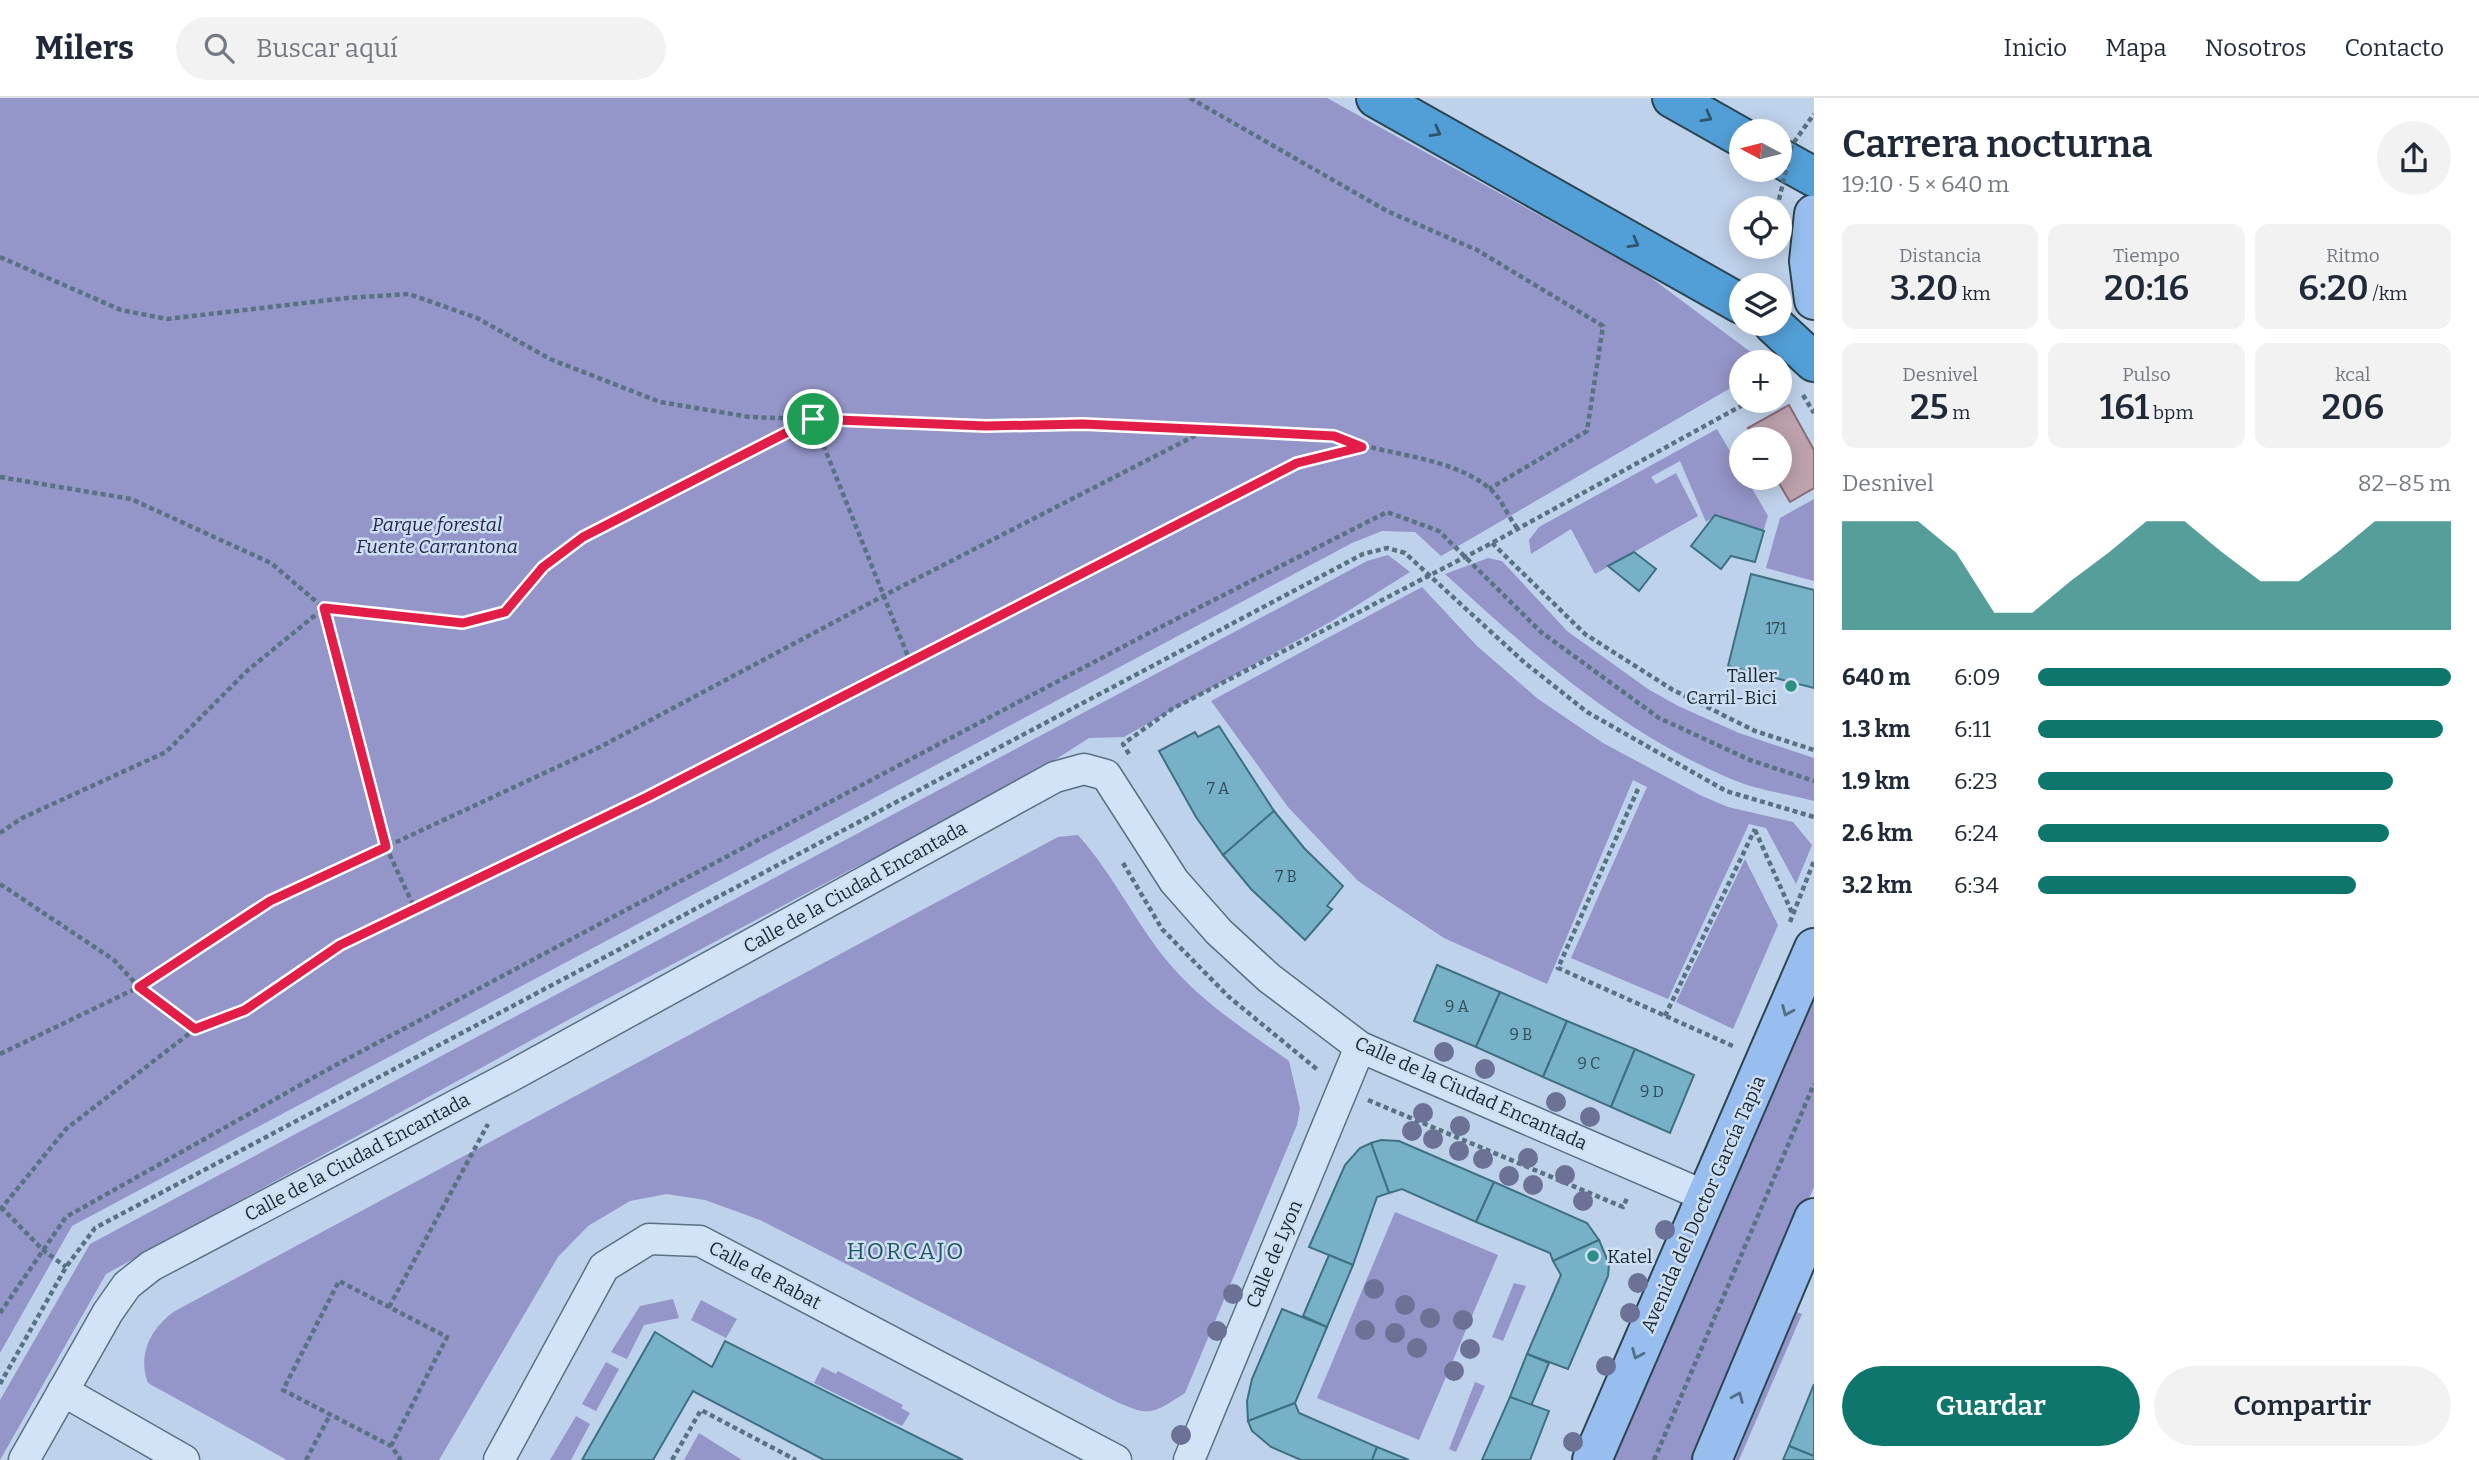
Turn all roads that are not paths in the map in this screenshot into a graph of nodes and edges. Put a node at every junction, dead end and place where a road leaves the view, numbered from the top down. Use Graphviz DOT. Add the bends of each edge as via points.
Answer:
graph roads {
  1 [pos="1376,98"];
  2 [pos="1672,98"];
  3 [pos="1729,129"];
  4 [pos="1792,165"];
  5 [pos="1814,177"];
  6 [pos="1814,214"];
  7 [pos="1729,297"];
  8 [pos="1814,299"];
  9 [pos="1786,336"];
  10 [pos="1814,362"];
  11 [pos="1814,948"];
  12 [pos="1360,1047"];
  13 [pos="1705,1196"];
  14 [pos="1810,1239"];
  15 [pos="64,1391"];
  16 [pos="24,1460"];
  17 [pos="184,1460"];
  18 [pos="499,1460"];
  19 [pos="1116,1460"];
  20 [pos="1189,1460"];
  21 [pos="1592,1460"];
  22 [pos="1712,1460"];
  1 -- 7 [label="highway, one-way"];
  2 -- 3 [label="highway, one-way"];
  4 -- 5 [label="highway"];
  6 -- 8 [label="main road" via="1809,261"];
  9 -- 10 [label="highway"];
  11 -- 13 [label="main road, Avenida del Doctor García Tapia, one-way"];
  12 -- 13 [label="street, Calle de la Ciudad Encantada"];
  12 -- 15 [label="street, Calle de la Ciudad Encantada" via="1269,978 1219,932 1174,881 1106,775 1084,769 1055,777 515,1074 151,1266 120,1294"];
  12 -- 20 [label="street, Calle de Lyon"];
  13 -- 21 [label="main road, Avenida del Doctor García Tapia, one-way"];
  22 -- 14 [label="main road, one-way"];
  15 -- 16 [label="street, Calle de la Ciudad Encantada"];
  15 -- 17 [label="street"];
  18 -- 19 [label="street, Calle de Rabat" via="604,1267 649,1239 700,1241"];
}
